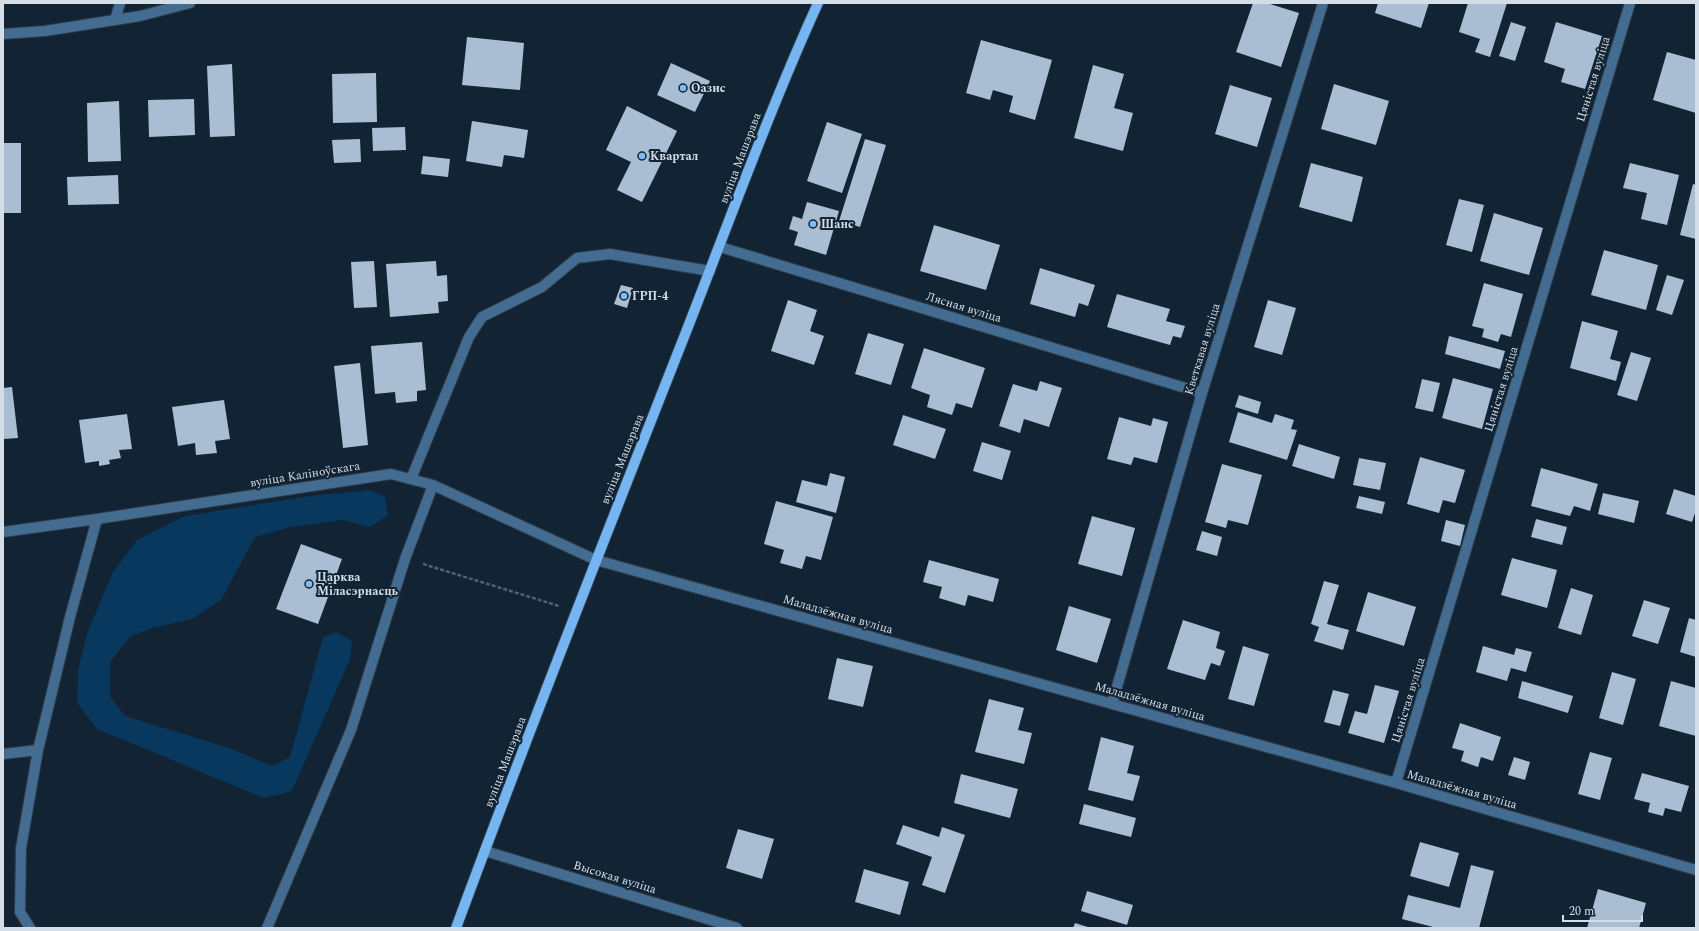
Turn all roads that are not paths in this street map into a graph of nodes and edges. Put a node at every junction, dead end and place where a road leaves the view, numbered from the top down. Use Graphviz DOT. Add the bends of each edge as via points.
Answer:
graph roads {
  1 [pos="120,3"];
  2 [pos="190,3"];
  3 [pos="818,3"];
  4 [pos="1323,3"];
  5 [pos="1630,3"];
  6 [pos="115,20"];
  7 [pos="3,34"];
  8 [pos="720,247"];
  9 [pos="710,271"];
  10 [pos="1202,393"];
  11 [pos="411,480"];
  12 [pos="433,486"];
  13 [pos="97,519"];
  14 [pos="3,532"];
  15 [pos="596,560"];
  16 [pos="1112,704"];
  17 [pos="38,750"];
  18 [pos="3,754"];
  19 [pos="1396,783"];
  20 [pos="485,851"];
  21 [pos="1696,870"];
  22 [pos="30,928"];
  23 [pos="267,928"];
  24 [pos="456,928"];
  25 [pos="737,928"];
  1 -- 6 [label="street"];
  2 -- 6 [label="street"];
  3 -- 8 [label="main road, вуліца Машэрава" via="792,59"];
  4 -- 10 [label="street, Кветкавая вуліца"];
  5 -- 19 [label="street, Цяністая вуліца"];
  6 -- 7 [label="street"];
  8 -- 9 [label="main road, вуліца Машэрава"];
  8 -- 10 [label="street, Лясная вуліца"];
  9 -- 11 [label="street" via="610,254 577,258 542,288 482,317 469,336"];
  9 -- 15 [label="main road, вуліца Машэрава"];
  10 -- 16 [label="street, Кветкавая вуліца"];
  11 -- 12 [label="street, вуліца Каліноўскага"];
  11 -- 13 [label="street, вуліца Каліноўскага" via="390,474"];
  12 -- 15 [label="street, вуліца Каліноўскага"];
  12 -- 23 [label="street" via="405,559 351,730"];
  13 -- 14 [label="street, вуліца Каліноўскага"];
  13 -- 17 [label="street"];
  15 -- 16 [label="street, Маладзёжная вуліца"];
  15 -- 20 [label="main road, вуліца Машэрава"];
  16 -- 19 [label="street, Маладзёжная вуліца"];
  17 -- 18 [label="street"];
  17 -- 22 [label="street" via="22,848 20,912"];
  19 -- 21 [label="street, Маладзёжная вуліца"];
  20 -- 24 [label="main road, вуліца Машэрава"];
  20 -- 25 [label="street, Высокая вуліца"];
}
